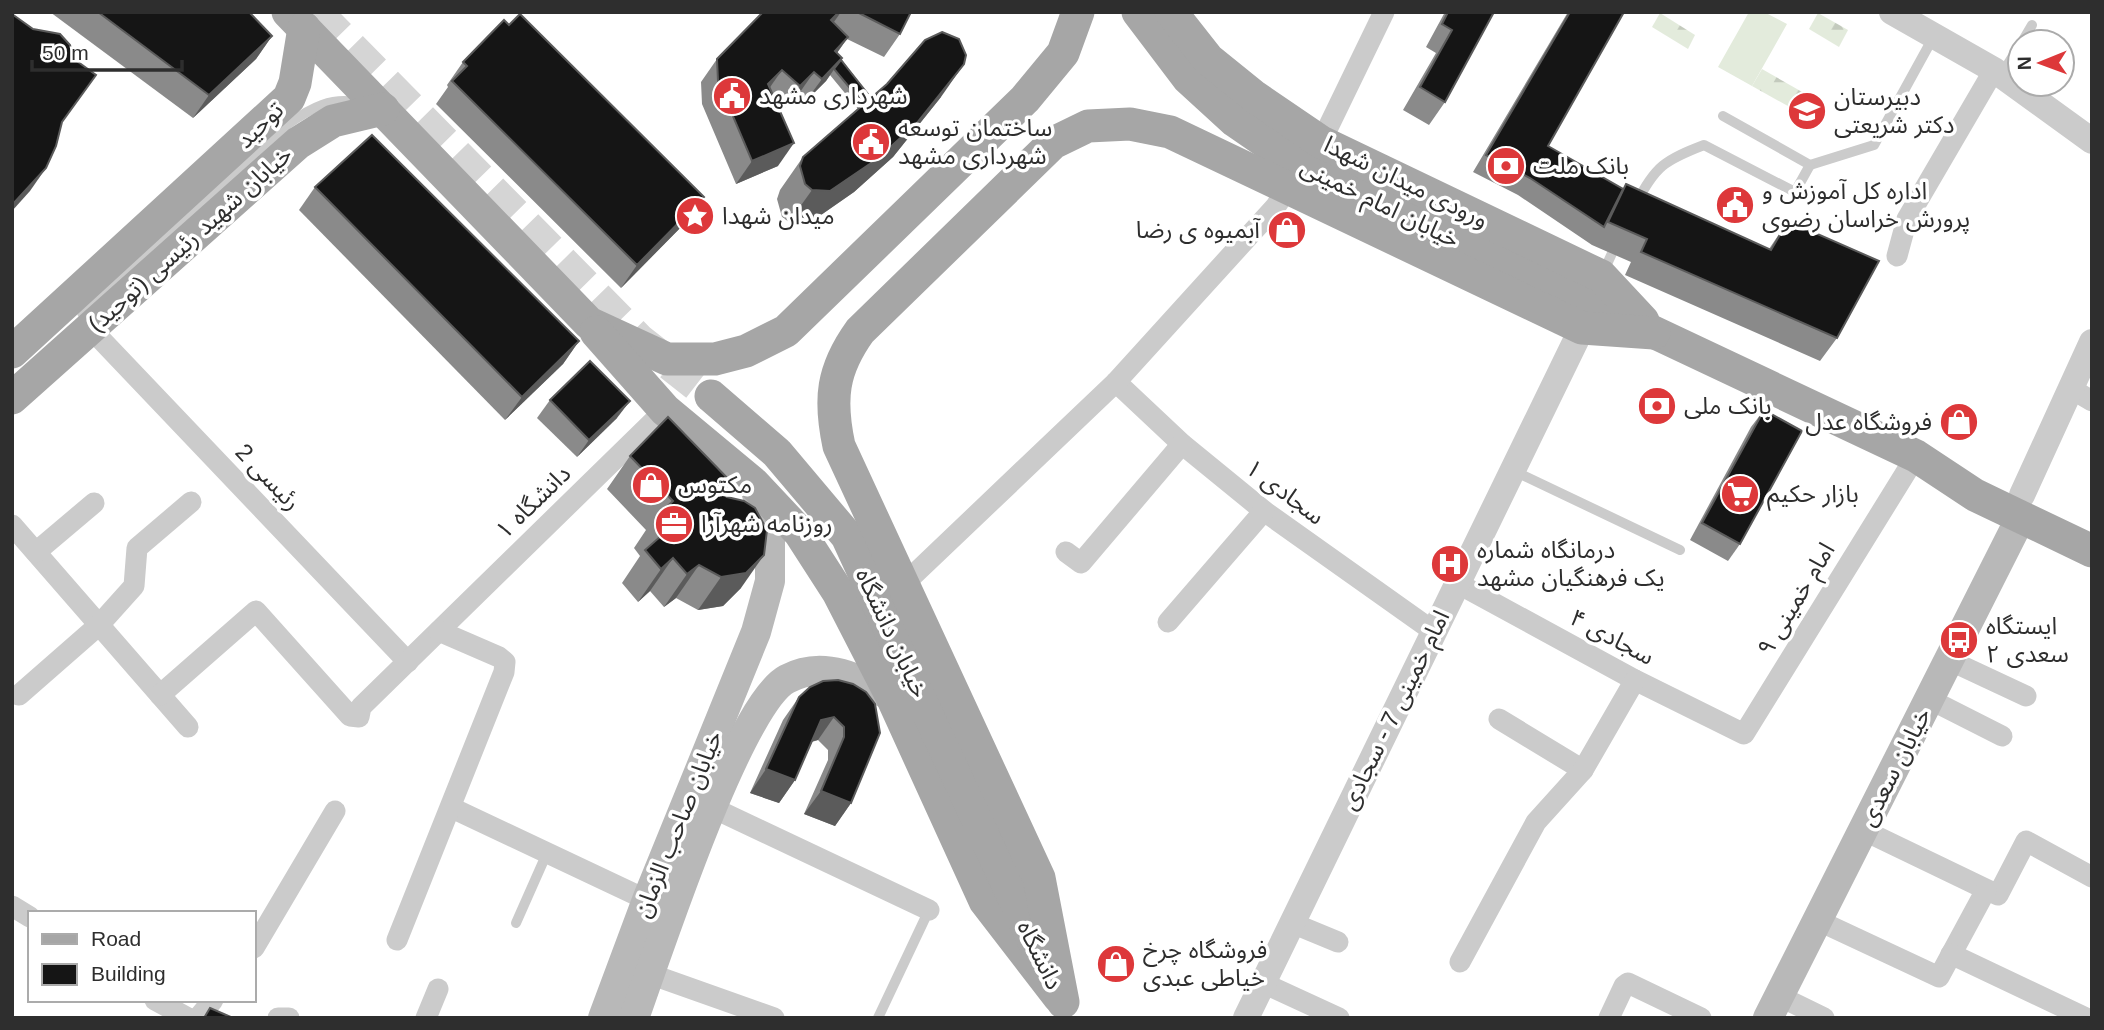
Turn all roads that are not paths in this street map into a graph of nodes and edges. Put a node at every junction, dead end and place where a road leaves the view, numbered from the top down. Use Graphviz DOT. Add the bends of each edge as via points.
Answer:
graph roads {
  1 [pos="1078,12"];
  2 [pos="1138,12"];
  3 [pos="1171,12"];
  4 [pos="1384,12"];
  5 [pos="1895,13"];
  6 [pos="296,20"];
  7 [pos="1934,36"];
  8 [pos="2006,63"];
  9 [pos="1998,73"];
  10 [pos="383,109"];
  11 [pos="1723,116"];
  12 [pos="2092,141"];
  13 [pos="1321,142"];
  14 [pos="1810,165"];
  15 [pos="209,173"];
  16 [pos="1287,189"];
  17 [pos="1629,219"];
  18 [pos="1623,230"];
  19 [pos="1896,256"];
  20 [pos="1590,302"];
  21 [pos="589,323"];
  22 [pos="82,325"];
  23 [pos="2092,342"];
  24 [pos="12,352"];
  25 [pos="1116,382"];
  26 [pos="2081,394"];
  27 [pos="711,396"];
  28 [pos="12,398"];
  29 [pos="665,410"];
  30 [pos="1182,444"];
  31 [pos="1916,456"];
  32 [pos="1512,471"];
  33 [pos="754,484"];
  34 [pos="191,502"];
  35 [pos="94,503"];
  36 [pos="2022,506"];
  37 [pos="1264,511"];
  38 [pos="12,525"];
  39 [pos="2092,528"];
  40 [pos="1680,550"];
  41 [pos="2092,551"];
  42 [pos="36,552"];
  43 [pos="1066,552"];
  44 [pos="1457,583"];
  45 [pos="904,584"];
  46 [pos="1168,622"];
  47 [pos="99,625"];
  48 [pos="439,631"];
  49 [pos="1433,631"];
  50 [pos="1949,660"];
  51 [pos="408,662"];
  52 [pos="1635,680"];
  53 [pos="19,695"];
  54 [pos="160,695"];
  55 [pos="2026,696"];
  56 [pos="892,697"];
  57 [pos="1929,699"];
  58 [pos="1499,719"];
  59 [pos="188,727"];
  60 [pos="1744,734"];
  61 [pos="2002,736"];
  62 [pos="1583,770"];
  63 [pos="452,808"];
  64 [pos="713,808"];
  65 [pos="335,811"];
  66 [pos="1863,830"];
  67 [pos="547,853"];
  68 [pos="2092,877"];
  69 [pos="1992,892"];
  70 [pos="647,900"];
  71 [pos="1017,908"];
  72 [pos="929,910"];
  73 [pos="1817,920"];
  74 [pos="516,923"];
  75 [pos="1292,923"];
  76 [pos="397,940"];
  77 [pos="1338,942"];
  78 [pos="256,945"];
  79 [pos="1951,954"];
  80 [pos="1460,962"];
  81 [pos="650,974"];
  82 [pos="1263,982"];
  83 [pos="438,989"];
  84 [pos="211,1002"];
  85 [pos="1773,1007"];
  86 [pos="157,1008"];
  87 [pos="1066,1010"];
  88 [pos="188,1018"];
  89 [pos="198,1018"];
  90 [pos="426,1018"];
  91 [pos="603,1018"];
  92 [pos="634,1018"];
  93 [pos="774,1018"];
  94 [pos="878,1018"];
  95 [pos="1246,1018"];
  96 [pos="1339,1018"];
  97 [pos="1609,1018"];
  98 [pos="1700,1018"];
  99 [pos="1824,1018"];
  100 [pos="2086,1018"];
  1 -- 21 [label="main road" via="1063,53 1025,99 786,331 746,351 715,359 667,359"];
  2 -- 20 [label="main road, خیابان امام خمینی" via="1188,78 1235,121 1299,165"];
  3 -- 13 [label="main road, ورودی میدان شهدا" via="1208,59"];
  4 -- 13 [label="street"];
  5 -- 7 [label="street"];
  6 -- 10 [label="main road"];
  6 -- 15 [label="main road, توحید" via="295,83 289,97"];
  7 -- 9 [label="street"];
  7 -- 14 [label="lane" via="1874,145"];
  8 -- 9 [label="lane"];
  9 -- 12 [label="street"];
  9 -- 19 [label="street" via="1907,219"];
  10 -- 21 [label="main road"];
  10 -- 22 [label="main road, خیابان شهید رئیسی (توحید)" via="333,121 298,143"];
  11 -- 14 [label="lane"];
  13 -- 20 [label="main road, ورودی میدان شهدا"];
  14 -- 17 [label="lane" via="1795,192 1704,145 1668,159 1646,184"];
  15 -- 24 [label="main road, خیابان شهید رئیسی (توحید)"];
  16 -- 20 [label="main road"];
  16 -- 25 [label="street"];
  16 -- 45 [label="main road" via="1170,132 1130,124 1088,126 1053,143 860,331 842,357 833,393 834,425 867,511"];
  18 -- 20 [label="lane"];
  20 -- 31 [label="main road"];
  20 -- 32 [label="street, امام خمینی 7 - سجادی"];
  21 -- 29 [label="main road"];
  22 -- 28 [label="main road, خیابان شهید رئیسی (توحید)"];
  22 -- 51 [label="street, رئیسی 2"];
  23 -- 26 [label="street"];
  25 -- 30 [label="street, سجادی ۱"];
  25 -- 45 [label="street"];
  26 -- 36 [label="street"];
  27 -- 71 [label="main road, خیابان دانشگاه" via="777,453 847,536"];
  29 -- 33 [label="main road"];
  29 -- 48 [label="street, دانشگاه ۱"];
  30 -- 37 [label="street, سجادی ۱"];
  30 -- 43 [label="street" via="1081,563"];
  31 -- 36 [label="main road" via="1975,495"];
  31 -- 60 [label="street, امام خمینی ۹"];
  32 -- 40 [label="lane"];
  32 -- 44 [label="street, امام خمینی 7 - سجادی"];
  33 -- 56 [label="main road" via="800,533 838,592"];
  33 -- 70 [label="main road, خیابان صاحب الزمان" via="770,538 770,581 755,632"];
  34 -- 47 [label="street" via="137,548 134,586"];
  35 -- 42 [label="street"];
  36 -- 39 [label="main road"];
  36 -- 41 [label="main road"];
  36 -- 50 [label="main road, خیابان سعدی"];
  37 -- 46 [label="street"];
  37 -- 49 [label="street, سجادی ۱"];
  38 -- 42 [label="street"];
  42 -- 47 [label="street"];
  44 -- 49 [label="street, امام خمینی 7 - سجادی"];
  44 -- 52 [label="street, سجادی ۴"];
  45 -- 87 [label="main road" via="1038,878"];
  47 -- 53 [label="street"];
  47 -- 54 [label="street"];
  48 -- 51 [label="street, دانشگاه ۱"];
  48 -- 63 [label="street" via="505,662"];
  49 -- 75 [label="street, امام خمینی 7 - سجادی"];
  50 -- 55 [label="street"];
  50 -- 57 [label="main road, خیابان سعدی"];
  51 -- 54 [label="street, دانشگاه ۱" via="361,707 359,717 351,716 256,611"];
  52 -- 60 [label="street, سجادی ۴"];
  52 -- 62 [label="street"];
  54 -- 59 [label="street"];
  56 -- 64 [label="main road" via="834,671 806,671 786,679 756,711"];
  56 -- 87 [label="main road" via="985,901"];
  57 -- 61 [label="street"];
  57 -- 66 [label="main road, خیابان سعدی"];
  58 -- 62 [label="street"];
  62 -- 80 [label="street" via="1536,822"];
  63 -- 67 [label="street"];
  63 -- 76 [label="street"];
  64 -- 72 [label="street"];
  64 -- 81 [label="main road"];
  65 -- 78 [label="street"];
  66 -- 69 [label="street"];
  66 -- 73 [label="main road, خیابان سعدی"];
  67 -- 70 [label="street"];
  67 -- 74 [label="lane"];
  68 -- 69 [label="street" via="2026,841"];
  69 -- 79 [label="street"];
  70 -- 91 [label="main road, خیابان صاحب الزمان"];
  71 -- 87 [label="main road, دانشگاه"];
  72 -- 94 [label="lane"];
  73 -- 79 [label="street" via="1939,977"];
  73 -- 85 [label="main road, خیابان سعدی"];
  75 -- 77 [label="street"];
  75 -- 82 [label="street, امام خمینی 7 - سجادی"];
  79 -- 100 [label="street"];
  81 -- 92 [label="main road"];
  81 -- 93 [label="street"];
  82 -- 95 [label="street, امام خمینی 7 - سجادی"];
  82 -- 96 [label="street"];
  83 -- 90 [label="street"];
  84 -- 89 [label="street"];
  85 -- 99 [label="street"];
  86 -- 88 [label="street"];
  97 -- 98 [label="street" via="1628,984"];
}
